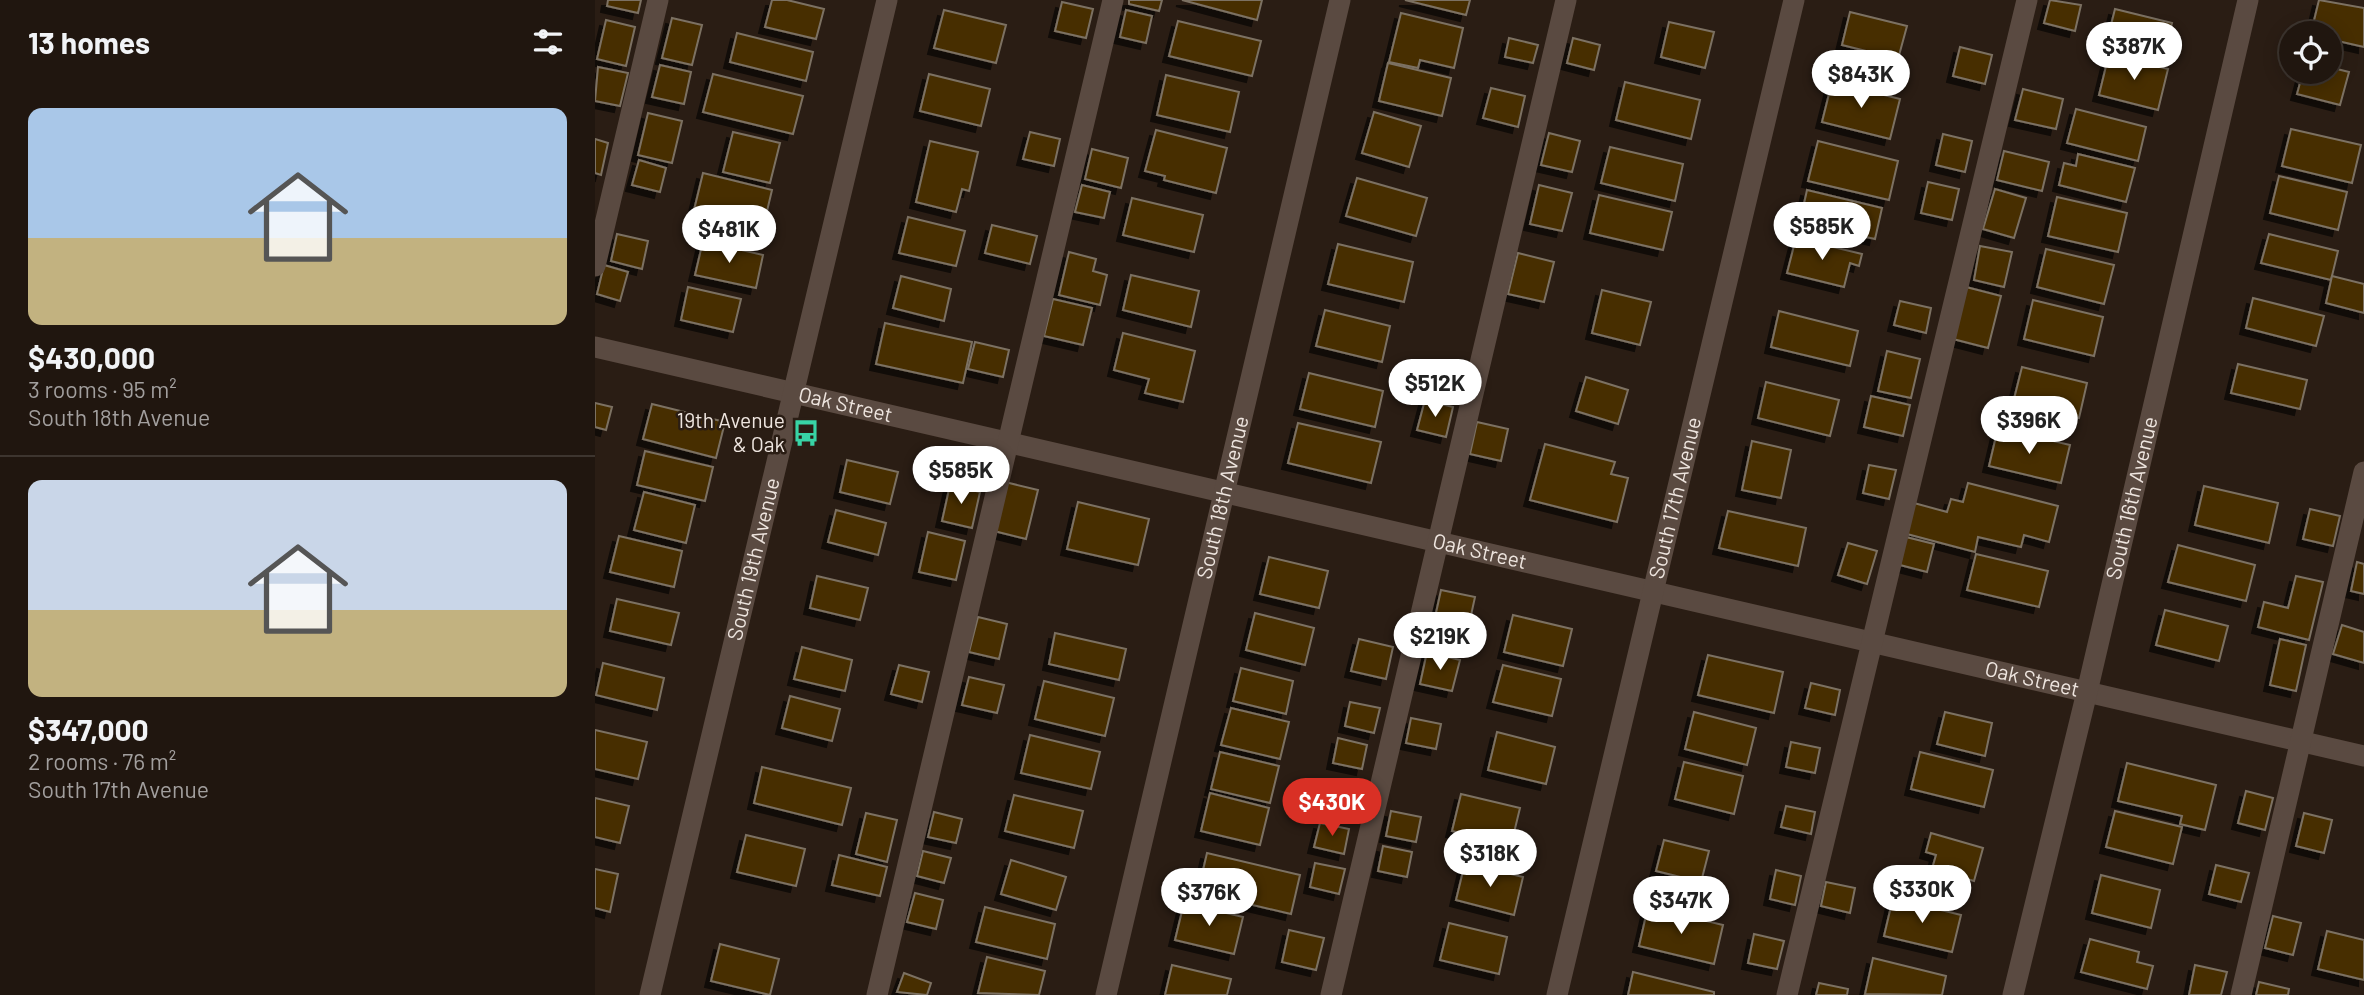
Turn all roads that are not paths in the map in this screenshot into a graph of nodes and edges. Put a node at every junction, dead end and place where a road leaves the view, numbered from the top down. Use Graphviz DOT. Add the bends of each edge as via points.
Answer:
graph roads {
  1 [pos="658,0"];
  2 [pos="887,0"];
  3 [pos="1113,0"];
  4 [pos="1340,0"];
  5 [pos="1566,0"];
  6 [pos="1794,0"];
  7 [pos="2027,0"];
  8 [pos="2248,0"];
  9 [pos="595,266"];
  10 [pos="595,347"];
  11 [pos="795,393"];
  12 [pos="1008,442"];
  13 [pos="2364,472"];
  14 [pos="1224,492"];
  15 [pos="1439,542"];
  16 [pos="1653,592"];
  17 [pos="1872,642"];
  18 [pos="2087,692"];
  19 [pos="2300,741"];
  20 [pos="2364,756"];
  21 [pos="650,995"];
  22 [pos="877,995"];
  23 [pos="1106,995"];
  24 [pos="1331,995"];
  25 [pos="1557,995"];
  26 [pos="1787,995"];
  27 [pos="2013,995"];
  28 [pos="2241,995"];
  1 -- 9 [label="street"];
  2 -- 11 [label="street, South 19th Avenue"];
  3 -- 12 [label="street"];
  4 -- 14 [label="street, South 18th Avenue"];
  5 -- 15 [label="street"];
  6 -- 16 [label="street, South 17th Avenue"];
  7 -- 17 [label="street"];
  8 -- 18 [label="street, South 16th Avenue"];
  10 -- 11 [label="street, Oak Street"];
  11 -- 12 [label="street, Oak Street"];
  11 -- 21 [label="street, South 19th Avenue"];
  12 -- 14 [label="street, Oak Street"];
  12 -- 22 [label="street"];
  13 -- 19 [label="street"];
  14 -- 15 [label="street, Oak Street"];
  14 -- 23 [label="street, South 18th Avenue"];
  15 -- 16 [label="street, Oak Street"];
  15 -- 24 [label="street"];
  16 -- 17 [label="street, Oak Street"];
  16 -- 25 [label="street, South 17th Avenue"];
  17 -- 18 [label="street, Oak Street"];
  17 -- 26 [label="street"];
  18 -- 19 [label="street, Oak Street"];
  18 -- 27 [label="street, South 16th Avenue"];
  19 -- 20 [label="street, Oak Street"];
  19 -- 28 [label="street"];
}
